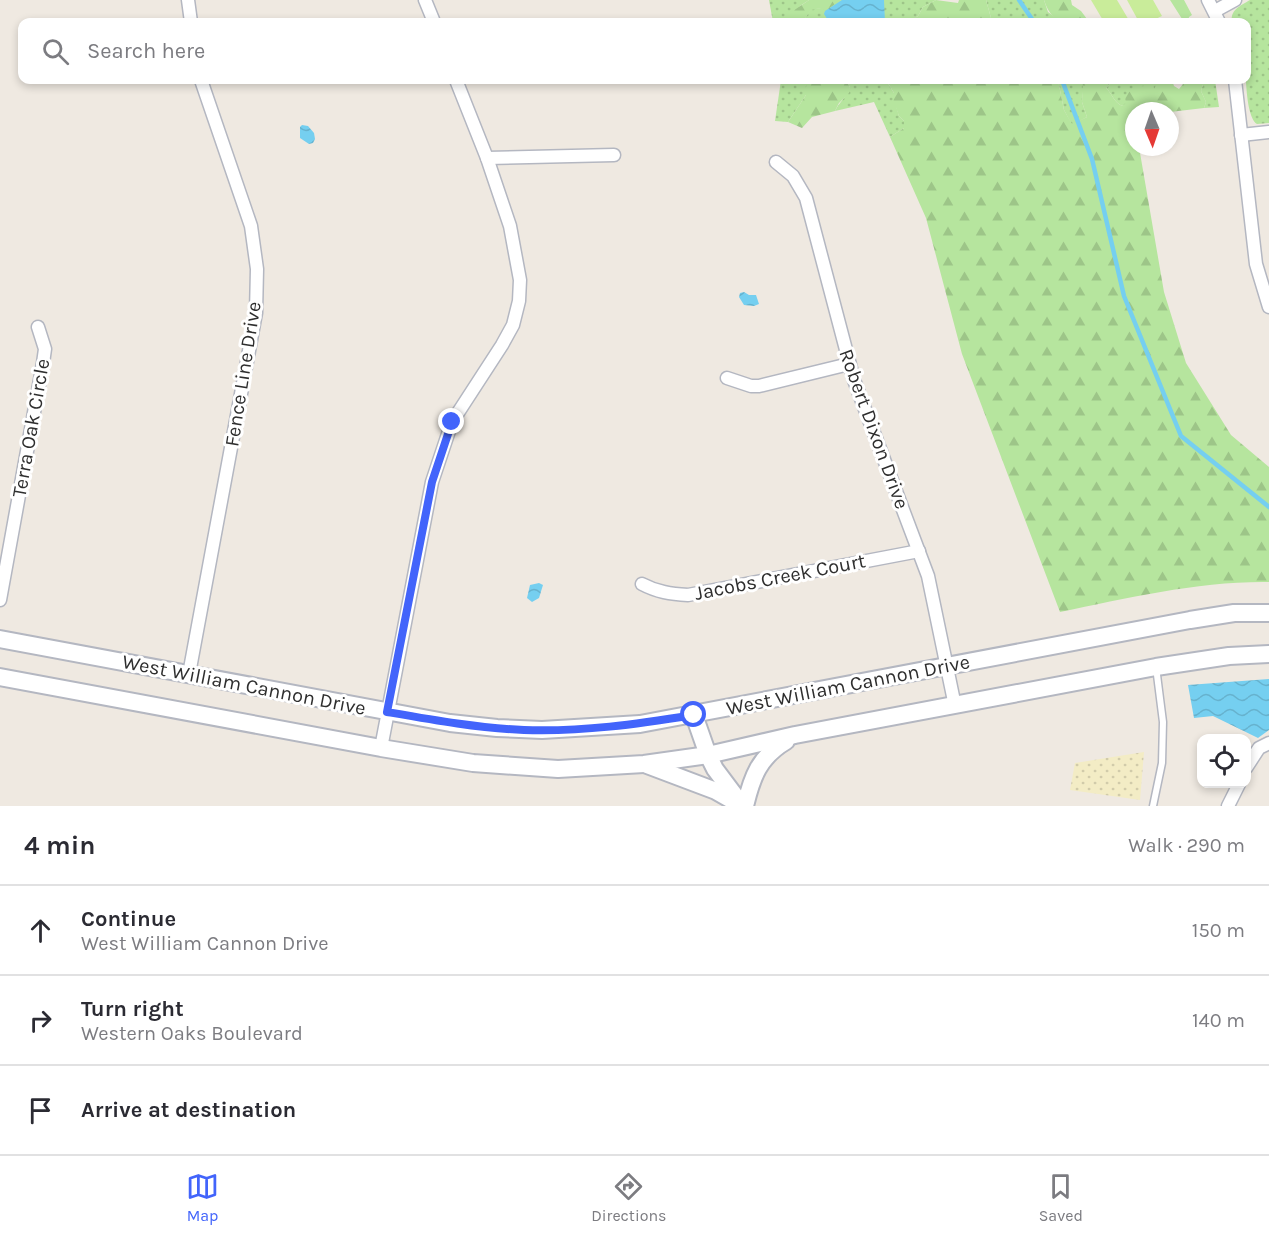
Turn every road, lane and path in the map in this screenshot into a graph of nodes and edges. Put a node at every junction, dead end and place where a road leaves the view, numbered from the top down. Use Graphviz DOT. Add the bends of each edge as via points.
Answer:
graph roads {
  1 [pos="188,0"];
  2 [pos="425,0"];
  3 [pos="1208,0"];
  4 [pos="1235,0"];
  5 [pos="1217,17"];
  6 [pos="190,18"];
  7 [pos="432,18"];
  8 [pos="202,84"];
  9 [pos="458,84"];
  10 [pos="1235,84"];
  11 [pos="1269,132"];
  12 [pos="1241,135"];
  13 [pos="614,155"];
  14 [pos="487,158"];
  15 [pos="776,162"];
  16 [pos="1269,307"];
  17 [pos="38,327"];
  18 [pos="849,364"];
  19 [pos="727,378"];
  20 [pos="919,550"];
  21 [pos="642,584"];
  22 [pos="0,600"];
  23 [pos="1269,613"];
  24 [pos="0,639"];
  25 [pos="1269,654"];
  26 [pos="948,665"];
  27 [pos="1156,667"];
  28 [pos="189,674"];
  29 [pos="0,677"];
  30 [pos="955,706"];
  31 [pos="387,712"];
  32 [pos="694,715"];
  33 [pos="795,735"];
  34 [pos="1269,743"];
  35 [pos="381,748"];
  36 [pos="708,754"];
  37 [pos="1251,760"];
  38 [pos="644,764"];
  39 [pos="1237,788"];
  40 [pos="743,806"];
  41 [pos="1153,806"];
  42 [pos="1228,806"];
  1 -- 6 [label="street"];
  2 -- 7 [label="street"];
  3 -- 5 [label="street"];
  4 -- 5 [label="street"];
  8 -- 28 [label="street, Fence Line Drive" via="251,226 257,291"];
  9 -- 14 [label="street"];
  10 -- 12 [label="street"];
  11 -- 12 [label="street"];
  12 -- 16 [label="street" via="1256,264"];
  13 -- 14 [label="street"];
  14 -- 31 [label="street" via="517,257 519,301 508,335 452,422 439,458"];
  15 -- 18 [label="street, Robert Dixon Drive" via="793,176 806,198"];
  17 -- 22 [label="street, Terra Oak Circle" via="45,349"];
  18 -- 19 [label="street" via="759,386"];
  18 -- 20 [label="street, Robert Dixon Drive"];
  20 -- 21 [label="street, Jacobs Creek Court" via="688,595 652,590"];
  20 -- 26 [label="street, Robert Dixon Drive"];
  23 -- 26 [label="main road, West William Cannon Drive" via="1234,613 1190,620"];
  24 -- 28 [label="main road, West William Cannon Drive"];
  25 -- 27 [label="main road, West William Cannon Drive"];
  26 -- 30 [label="street, Robert Dixon Drive"];
  26 -- 32 [label="main road, West William Cannon Drive"];
  27 -- 30 [label="main road, West William Cannon Drive"];
  27 -- 41 [label="lane" via="1162,763"];
  28 -- 31 [label="main road, West William Cannon Drive"];
  29 -- 35 [label="main road, West William Cannon Drive"];
  30 -- 33 [label="main road, West William Cannon Drive"];
  31 -- 32 [label="main road, West William Cannon Drive" via="497,728 542,730 640,724"];
  31 -- 35 [label="street"];
  32 -- 36 [label="main road"];
  33 -- 36 [label="main road, West William Cannon Drive"];
  33 -- 40 [label="main road" via="764,757"];
  34 -- 37 [label="street" via="1259,748"];
  35 -- 38 [label="main road, West William Cannon Drive" via="503,766"];
  36 -- 38 [label="main road, West William Cannon Drive"];
  36 -- 40 [label="main road"];
  38 -- 40 [label="main road" via="716,791"];
  39 -- 42 [label="street"];
}
